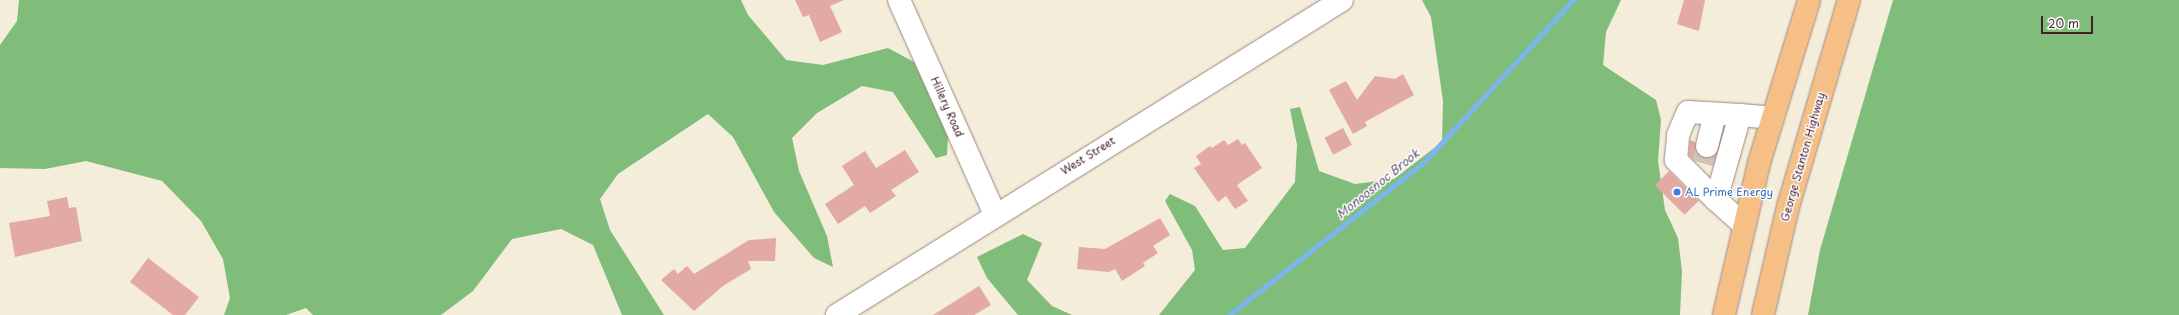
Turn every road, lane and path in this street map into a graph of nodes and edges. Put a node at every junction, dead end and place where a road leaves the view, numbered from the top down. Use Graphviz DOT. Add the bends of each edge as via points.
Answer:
graph roads {
  1 [pos="899,0"];
  2 [pos="1342,0"];
  3 [pos="1809,0"];
  4 [pos="1849,0"];
  5 [pos="1715,114"];
  6 [pos="1740,115"];
  7 [pos="1772,118"];
  8 [pos="1702,163"];
  9 [pos="1716,200"];
  10 [pos="995,215"];
  11 [pos="1744,225"];
  12 [pos="837,315"];
  13 [pos="1724,315"];
  14 [pos="1764,315"];
  1 -- 10 [label="street, Hillery Road"];
  2 -- 10 [label="street, West Street"];
  3 -- 7 [label="highway"];
  4 -- 14 [label="highway, George Stanton Highway" via="1788,207"];
  5 -- 6 [label="street"];
  5 -- 8 [label="street"];
  5 -- 8 [label="street" via="1688,112 1678,135 1676,160"];
  6 -- 7 [label="street"];
  6 -- 9 [label="street"];
  7 -- 11 [label="highway"];
  8 -- 9 [label="street"];
  9 -- 11 [label="street"];
  10 -- 12 [label="street, West Street"];
  11 -- 13 [label="highway"];
}
